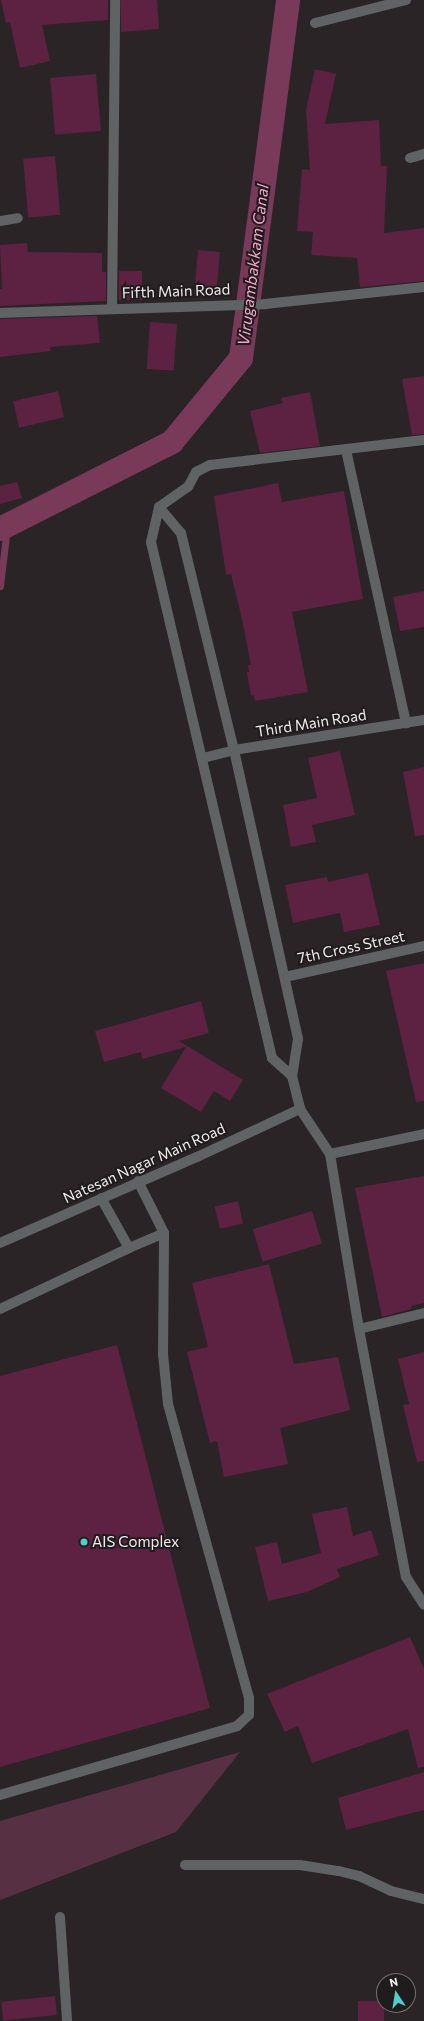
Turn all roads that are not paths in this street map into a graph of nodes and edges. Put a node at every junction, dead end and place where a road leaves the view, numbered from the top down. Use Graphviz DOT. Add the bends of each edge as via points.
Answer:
graph roads {
  1 [pos="115,0"];
  2 [pos="406,0"];
  3 [pos="315,23"];
  4 [pos="424,154"];
  5 [pos="410,158"];
  6 [pos="18,218"];
  7 [pos="0,220"];
  8 [pos="424,287"];
  9 [pos="112,309"];
  10 [pos="0,313"];
  11 [pos="424,440"];
  12 [pos="346,450"];
  13 [pos="159,507"];
  14 [pos="424,720"];
  15 [pos="406,724"];
  16 [pos="234,750"];
  17 [pos="203,758"];
  18 [pos="424,946"];
  19 [pos="285,976"];
  20 [pos="292,1076"];
  21 [pos="300,1109"];
  22 [pos="424,1134"];
  23 [pos="330,1154"];
  24 [pos="138,1181"];
  25 [pos="101,1198"];
  26 [pos="164,1233"];
  27 [pos="0,1243"];
  28 [pos="129,1248"];
  29 [pos="0,1309"];
  30 [pos="424,1313"];
  31 [pos="359,1329"];
  32 [pos="424,1605"];
  33 [pos="0,1795"];
  34 [pos="185,1865"];
  35 [pos="424,1899"];
  36 [pos="60,1917"];
  37 [pos="67,2021"];
  1 -- 9 [label="street"];
  2 -- 3 [label="street"];
  4 -- 5 [label="street"];
  6 -- 7 [label="street"];
  8 -- 9 [label="street, Fifth Main Road" via="265,304"];
  9 -- 10 [label="street, Fifth Main Road"];
  11 -- 12 [label="street"];
  12 -- 13 [label="street" via="210,465 196,472 188,487"];
  12 -- 15 [label="street"];
  13 -- 16 [label="street" via="181,533"];
  13 -- 17 [label="street" via="151,542"];
  14 -- 15 [label="street, Third Main Road"];
  15 -- 16 [label="street, Third Main Road"];
  16 -- 17 [label="street, Third Main Road"];
  16 -- 19 [label="street"];
  17 -- 20 [label="street" via="272,1058"];
  18 -- 19 [label="street, 7th Cross Street"];
  19 -- 20 [label="street" via="298,1040"];
  20 -- 21 [label="street"];
  21 -- 23 [label="street"];
  21 -- 24 [label="street, Natesan Nagar Main Road" via="197,1157"];
  22 -- 23 [label="street"];
  23 -- 31 [label="street"];
  24 -- 25 [label="street, Natesan Nagar Main Road"];
  24 -- 26 [label="street"];
  25 -- 27 [label="street, Natesan Nagar Main Road"];
  25 -- 28 [label="street"];
  26 -- 28 [label="street"];
  26 -- 33 [label="street" via="163,1354 168,1404 249,1698 249,1715 237,1726"];
  28 -- 29 [label="street"];
  30 -- 31 [label="street"];
  31 -- 32 [label="street" via="406,1577"];
  34 -- 35 [label="street" via="300,1866 339,1871 359,1876 391,1891"];
  36 -- 37 [label="street"];
}
